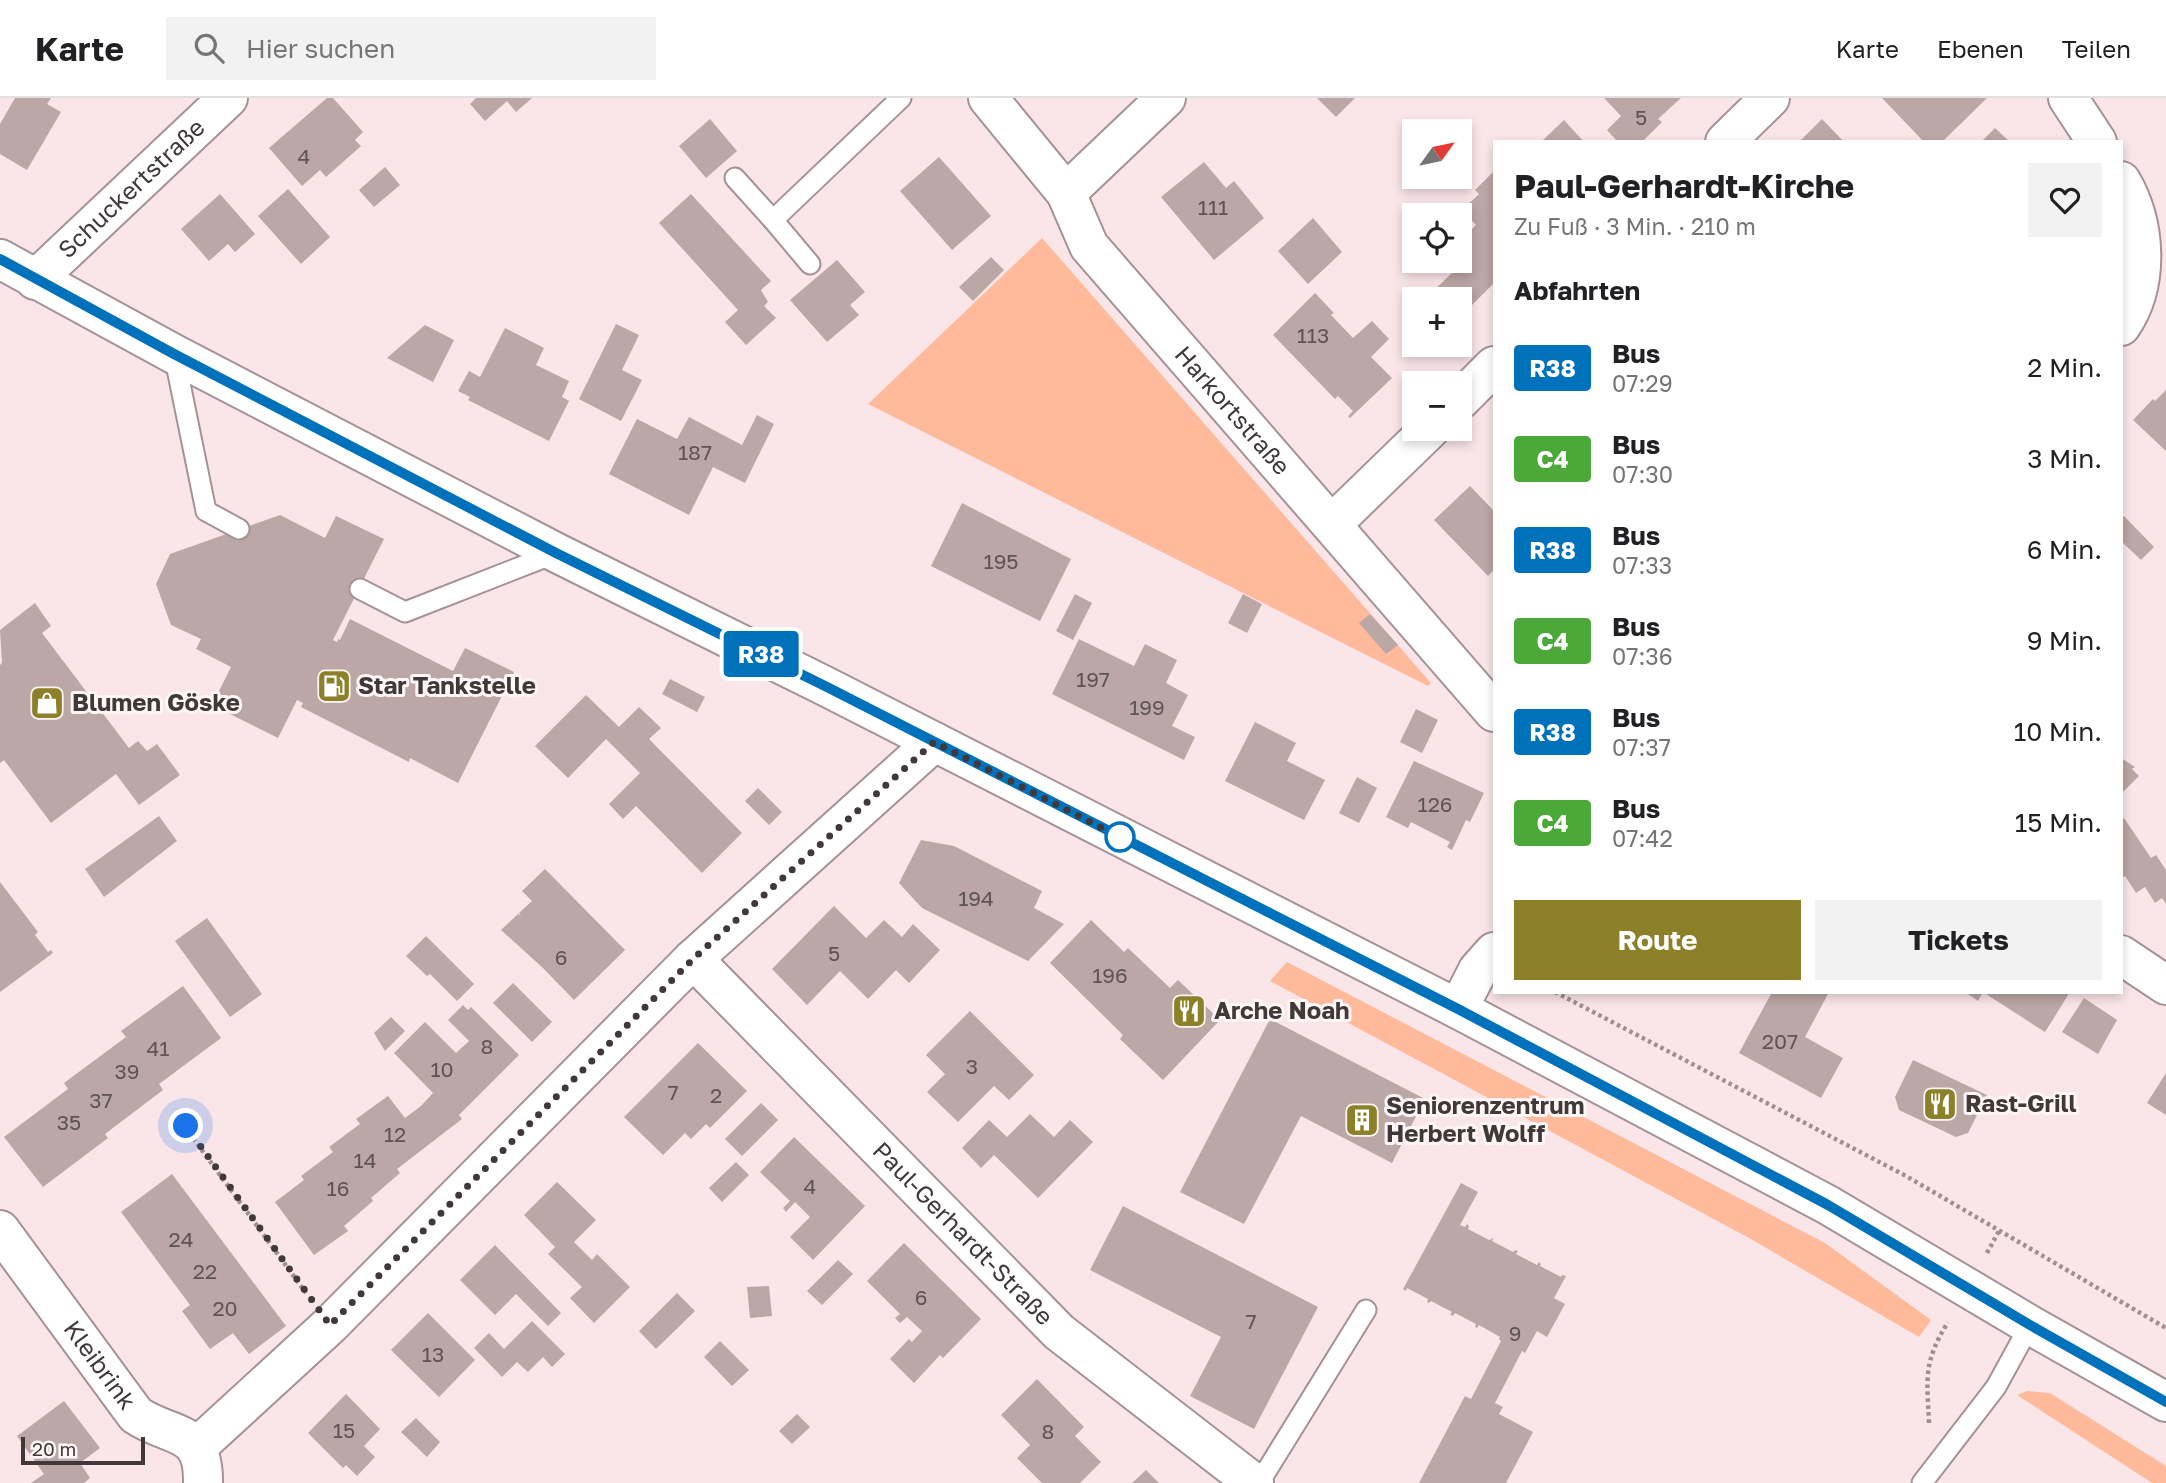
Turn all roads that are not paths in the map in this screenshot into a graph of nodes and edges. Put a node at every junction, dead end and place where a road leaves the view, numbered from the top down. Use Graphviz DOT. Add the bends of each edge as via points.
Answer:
graph roads {
  1 [pos="228,98"];
  2 [pos="901,98"];
  3 [pos="988,98"];
  4 [pos="1166,98"];
  5 [pos="1770,98"];
  6 [pos="2068,98"];
  7 [pos="1727,140"];
  8 [pos="2096,140"];
  9 [pos="735,178"];
  10 [pos="2123,186"];
  11 [pos="1066,193"];
  12 [pos="773,220"];
  13 [pos="0,259"];
  14 [pos="810,264"];
  15 [pos="35,280"];
  16 [pos="2152,293"];
  17 [pos="2123,324"];
  18 [pos="174,354"];
  19 [pos="1493,367"];
  20 [pos="1472,388"];
  21 [pos="1418,441"];
  22 [pos="1332,524"];
  23 [pos="239,528"];
  24 [pos="556,553"];
  25 [pos="360,589"];
  26 [pos="1493,711"];
  27 [pos="934,742"];
  28 [pos="1493,953"];
  29 [pos="2123,957"];
  30 [pos="693,959"];
  31 [pos="2166,985"];
  32 [pos="1458,1009"];
  33 [pos="0,1230"];
  34 [pos="1366,1310"];
  35 [pos="2030,1325"];
  36 [pos="2166,1402"];
  37 [pos="200,1465"];
  38 [pos="1926,1477"];
  39 [pos="1257,1483"];
  1 -- 15 [label="street, Schuckertstraße"];
  2 -- 12 [label="lane"];
  3 -- 11 [label="street, Harkortstraße"];
  4 -- 11 [label="street"];
  5 -- 7 [label="street"];
  6 -- 8 [label="street"];
  9 -- 12 [label="lane"];
  10 -- 16 [label="street" via="2137,220"];
  11 -- 22 [label="street, Harkortstraße" via="1090,246"];
  12 -- 14 [label="lane"];
  13 -- 15 [label="street"];
  15 -- 18 [label="street"];
  16 -- 17 [label="street"];
  18 -- 23 [label="lane" via="206,512"];
  18 -- 24 [label="street"];
  19 -- 20 [label="street"];
  21 -- 22 [label="street"];
  22 -- 26 [label="street, Harkortstraße"];
  24 -- 25 [label="lane" via="405,612"];
  24 -- 27 [label="street"];
  27 -- 30 [label="street"];
  27 -- 32 [label="street"];
  28 -- 32 [label="street" via="1478,970"];
  29 -- 31 [label="street"];
  30 -- 37 [label="street" via="330,1325"];
  30 -- 39 [label="street, Paul-Gerhardt-Straße" via="1059,1332"];
  32 -- 35 [label="street" via="1828,1205"];
  33 -- 37 [label="street, Kleibrink" via="136,1415 153,1426 181,1434"];
  34 -- 39 [label="lane"];
  35 -- 36 [label="street"];
  35 -- 38 [label="lane" via="1996,1387"];
}
